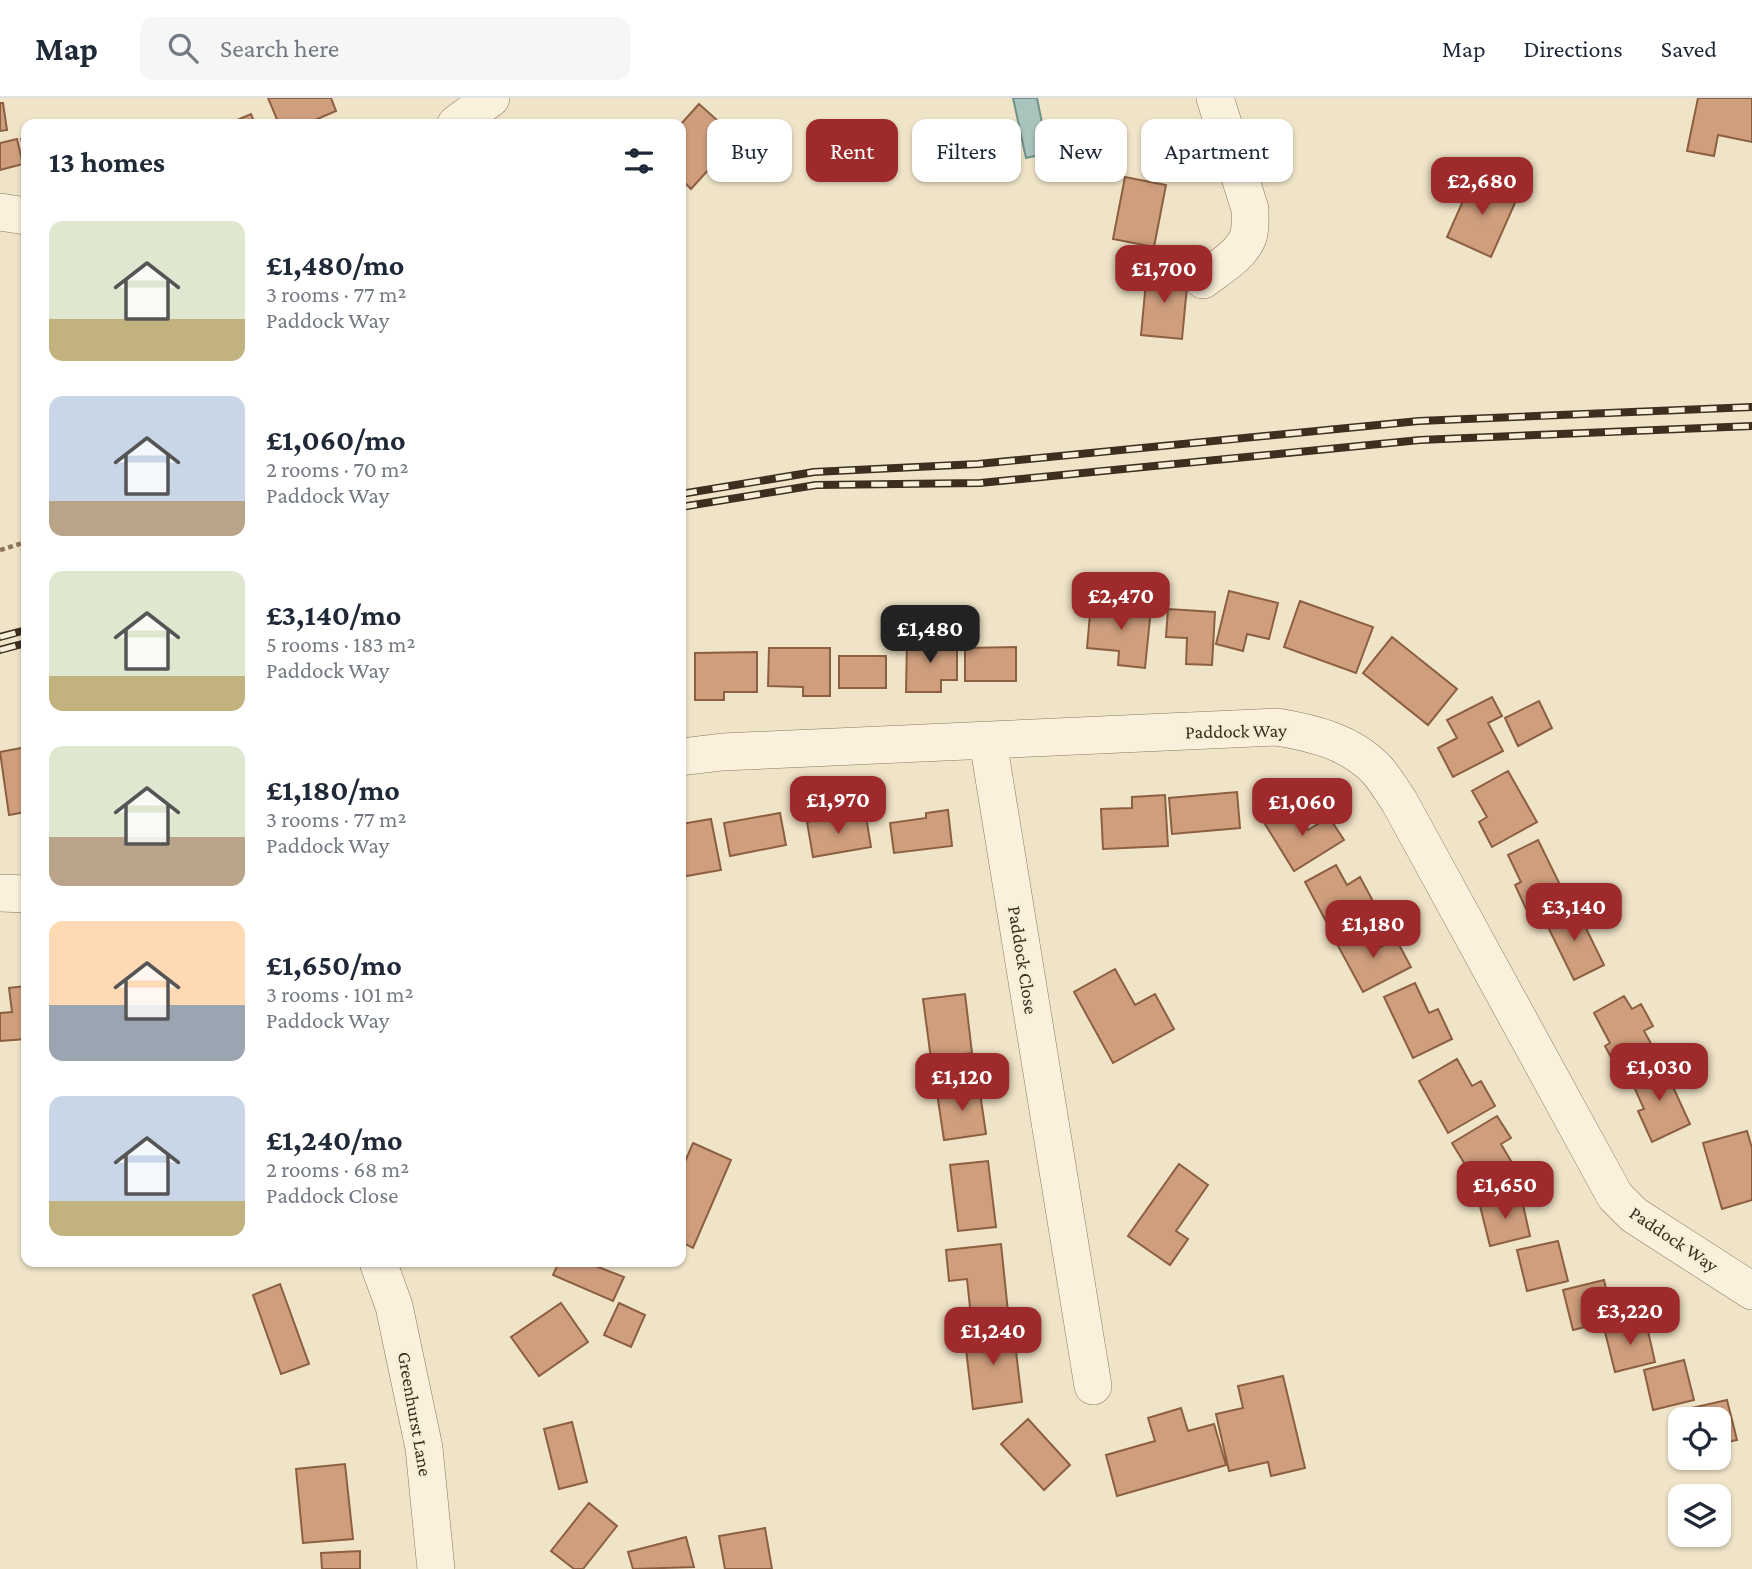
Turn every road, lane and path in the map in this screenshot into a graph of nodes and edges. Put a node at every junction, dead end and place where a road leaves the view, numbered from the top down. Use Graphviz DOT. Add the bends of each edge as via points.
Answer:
graph roads {
  1 [pos="491,98"];
  2 [pos="1215,98"];
  3 [pos="463,119"];
  4 [pos="0,212"];
  5 [pos="21,215"];
  6 [pos="1203,281"];
  7 [pos="21,544"];
  8 [pos="0,550"];
  9 [pos="988,741"];
  10 [pos="686,756"];
  11 [pos="0,893"];
  12 [pos="21,894"];
  13 [pos="380,1267"];
  14 [pos="1752,1292"];
  15 [pos="1093,1386"];
  16 [pos="436,1569"];
  1 -- 3 [label="street"];
  2 -- 6 [label="street" via="1250,209 1250,224 1241,249"];
  4 -- 5 [label="street"];
  7 -- 8 [label="path"];
  9 -- 10 [label="street, Paddock Way"];
  9 -- 14 [label="street, Paddock Way" via="1277,727 1345,746 1377,769 1399,801 1615,1196 1634,1215"];
  9 -- 15 [label="street, Paddock Close"];
  11 -- 12 [label="street"];
  13 -- 16 [label="street, Greenhurst Lane" via="394,1306 424,1448"];
}
